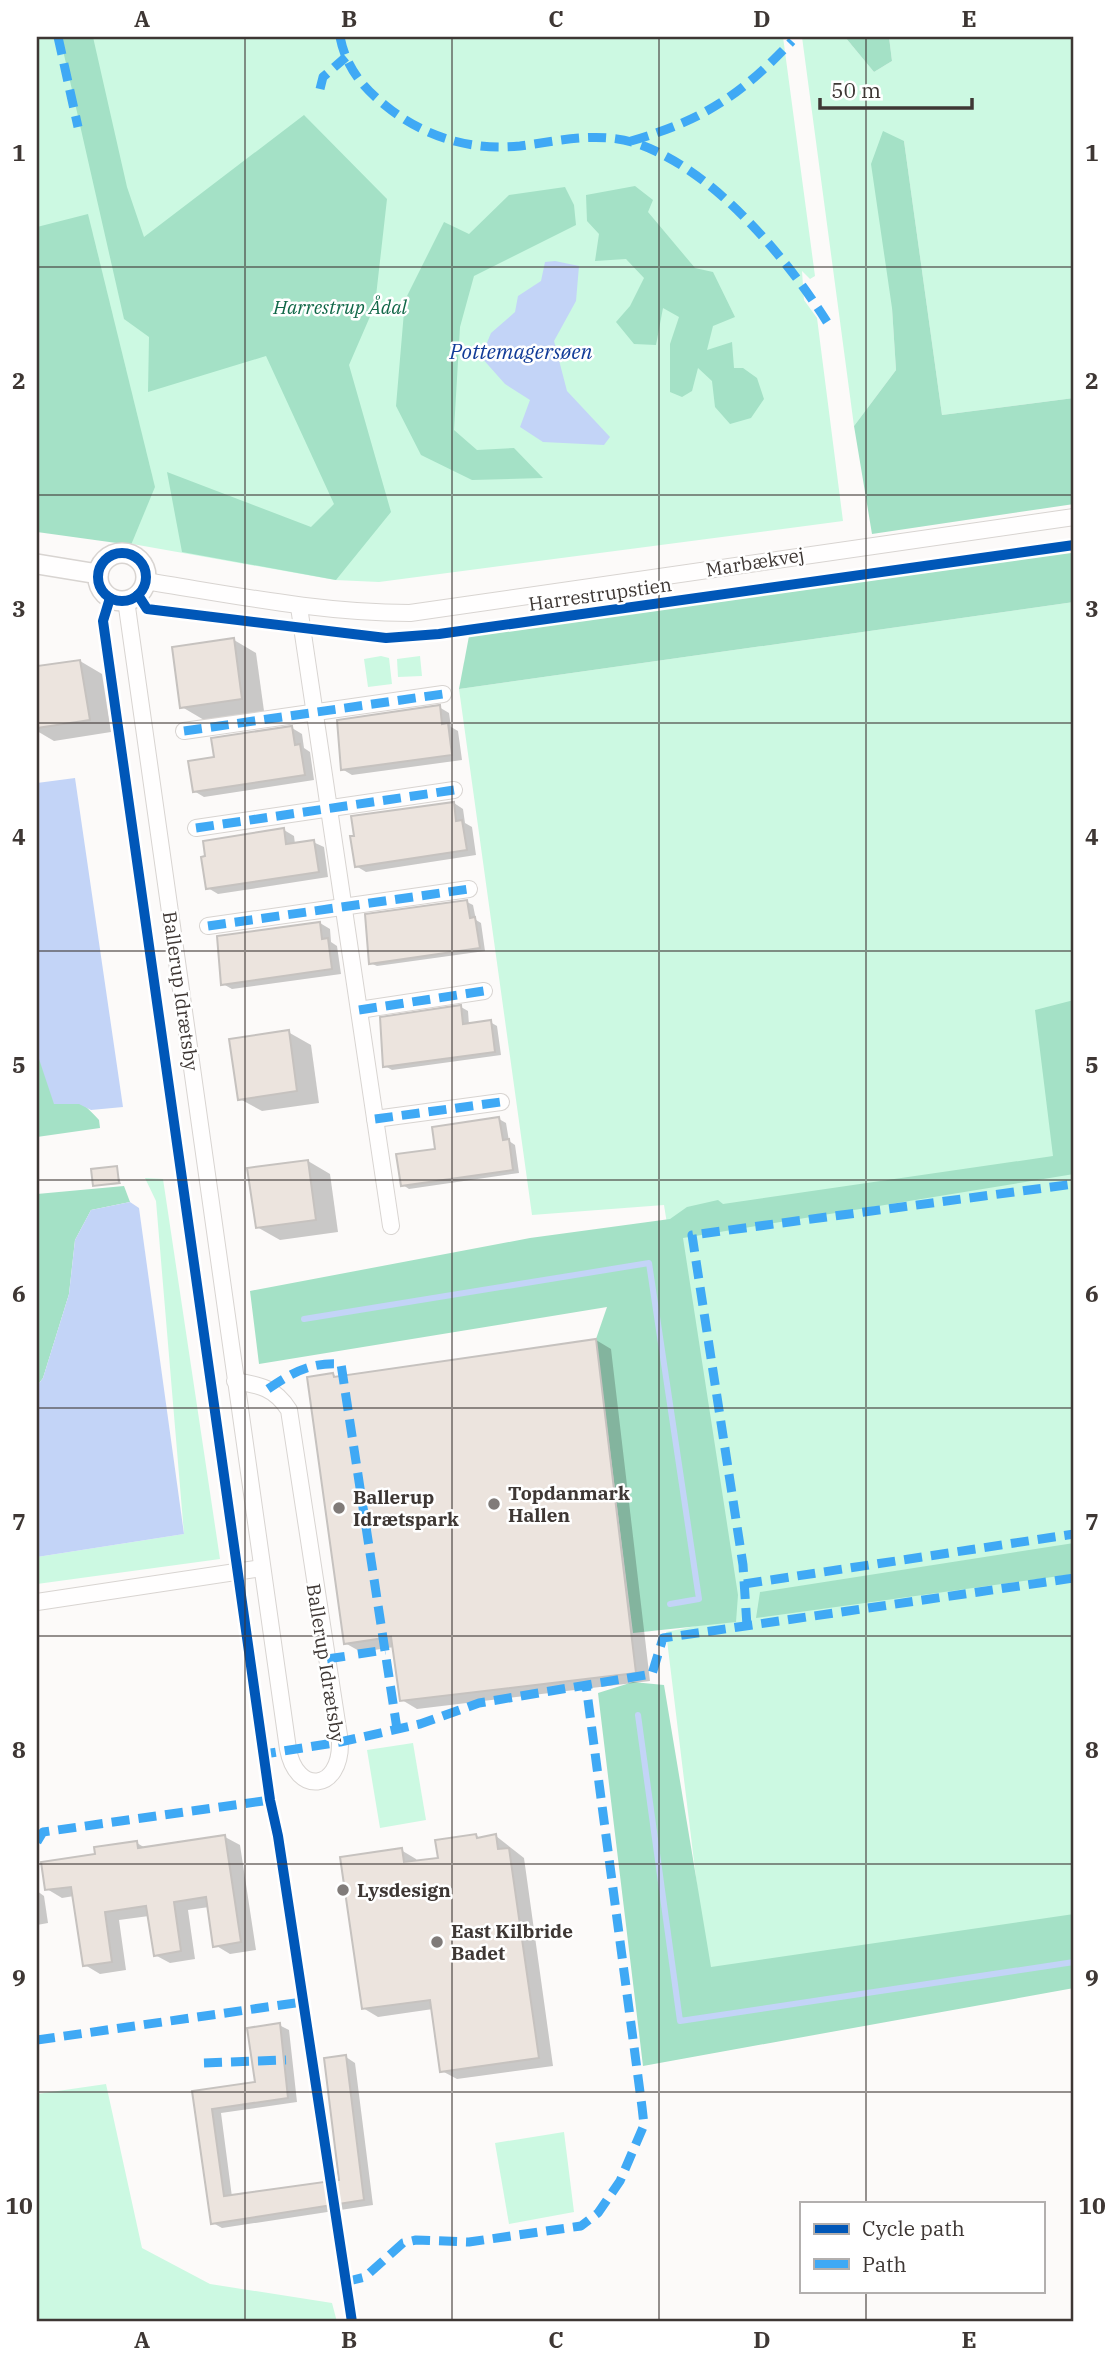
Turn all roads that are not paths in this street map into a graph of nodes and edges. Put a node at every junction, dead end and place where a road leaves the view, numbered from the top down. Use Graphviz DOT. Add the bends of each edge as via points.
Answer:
graph roads {
  1 [pos="1074,517"];
  2 [pos="37,564"];
  3 [pos="98,574"];
  4 [pos="145,581"];
  5 [pos="126,600"];
  6 [pos="299,607"];
  7 [pos="443,694"];
  8 [pos="315,712"];
  9 [pos="184,731"];
  10 [pos="454,790"];
  11 [pos="329,808"];
  12 [pos="196,828"];
  13 [pos="469,889"];
  14 [pos="344,907"];
  15 [pos="208,926"];
  16 [pos="484,991"];
  17 [pos="359,1010"];
  18 [pos="501,1102"];
  19 [pos="375,1119"];
  20 [pos="390,1226"];
  21 [pos="235,1381"];
  22 [pos="262,1569"];
  23 [pos="37,1602"];
  1 -- 6 [label="street, Marbækvej" via="410,613"];
  2 -- 3 [label="street"];
  3 -- 4 [label="street" via="106,559 124,553 141,562"];
  3 -- 5 [label="street" via="103,592"];
  4 -- 5 [label="street" via="138,595"];
  4 -- 6 [label="street, Marbækvej"];
  5 -- 21 [label="street, Ballerup Idrætsby"];
  6 -- 8 [label="street"];
  7 -- 8 [label="street"];
  8 -- 9 [label="street"];
  8 -- 11 [label="street"];
  10 -- 11 [label="street"];
  11 -- 12 [label="street"];
  11 -- 14 [label="street"];
  13 -- 14 [label="street"];
  14 -- 15 [label="street"];
  14 -- 17 [label="street"];
  16 -- 17 [label="street"];
  17 -- 19 [label="street"];
  18 -- 19 [label="street"];
  19 -- 20 [label="street"];
  21 -- 22 [label="street, Ballerup Idrætsby"];
  21 -- 22 [label="street, Ballerup Idrætsby" via="278,1393 289,1410 340,1742 338,1769 318,1781 306,1779 291,1765"];
  22 -- 23 [label="street"];
}
